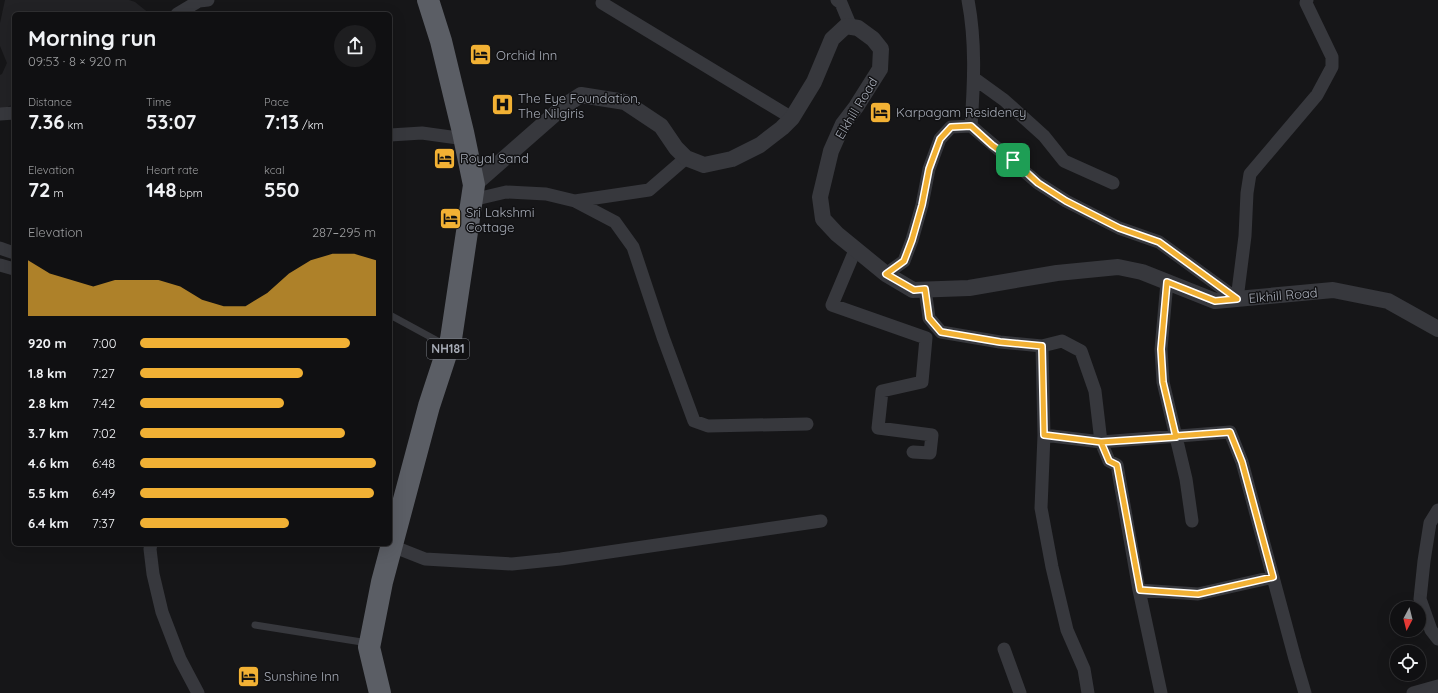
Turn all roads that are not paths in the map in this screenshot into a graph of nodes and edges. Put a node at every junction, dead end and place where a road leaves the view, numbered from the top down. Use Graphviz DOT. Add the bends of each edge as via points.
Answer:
graph roads {
  1 [pos="208,0"];
  2 [pos="428,0"];
  3 [pos="837,0"];
  4 [pos="968,0"];
  5 [pos="1306,0"];
  6 [pos="602,3"];
  7 [pos="180,12"];
  8 [pos="851,27"];
  9 [pos="975,79"];
  10 [pos="12,113"];
  11 [pos="0,114"];
  12 [pos="792,118"];
  13 [pos="971,126"];
  14 [pos="392,135"];
  15 [pos="465,138"];
  16 [pos="686,158"];
  17 [pos="1113,183"];
  18 [pos="473,193"];
  19 [pos="576,201"];
  20 [pos="0,248"];
  21 [pos="856,248"];
  22 [pos="12,252"];
  23 [pos="0,265"];
  24 [pos="12,268"];
  25 [pos="886,274"];
  26 [pos="1167,282"];
  27 [pos="925,289"];
  28 [pos="1237,299"];
  29 [pos="392,316"];
  30 [pos="1438,329"];
  31 [pos="1042,346"];
  32 [pos="449,347"];
  33 [pos="807,424"];
  34 [pos="1044,435"];
  35 [pos="1176,437"];
  36 [pos="1101,442"];
  37 [pos="913,452"];
  38 [pos="1438,510"];
  39 [pos="821,521"];
  40 [pos="1192,521"];
  41 [pos="151,546"];
  42 [pos="392,546"];
  43 [pos="1273,577"];
  44 [pos="1140,590"];
  45 [pos="255,626"];
  46 [pos="1438,639"];
  47 [pos="370,643"];
  48 [pos="1004,649"];
  49 [pos="1438,686"];
  50 [pos="198,693"];
  51 [pos="380,693"];
  52 [pos="1020,693"];
  53 [pos="1088,693"];
  54 [pos="1161,693"];
  55 [pos="1305,693"];
  56 [pos="1413,693"];
  1 -- 7 [label="street" via="199,1"];
  2 -- 15 [label="highway, NH181"];
  3 -- 8 [label="street"];
  4 -- 9 [label="street"];
  5 -- 28 [label="street" via="1332,57 1332,67 1317,95 1250,174"];
  6 -- 12 [label="street"];
  8 -- 12 [label="street" via="846,26 832,39 814,82"];
  8 -- 21 [label="street, Elkhill Road" via="858,28 873,39 881,49 880,68 843,124 831,151 820,197 822,219"];
  9 -- 13 [label="street"];
  9 -- 17 [label="street" via="1004,100 1044,136 1064,161"];
  10 -- 11 [label="street"];
  12 -- 16 [label="street" via="760,145 732,158 704,165"];
  13 -- 25 [label="street" via="951,127 940,139 929,169 922,205 904,261"];
  13 -- 28 [label="street" via="1038,183 1066,201 1119,228 1159,242"];
  14 -- 15 [label="street" via="422,133"];
  15 -- 18 [label="highway, NH181"];
  16 -- 18 [label="street" via="661,126 624,102 581,95 564,106"];
  16 -- 19 [label="street" via="649,190"];
  18 -- 19 [label="street" via="546,194"];
  18 -- 32 [label="highway, NH181"];
  19 -- 33 [label="street" via="615,222 633,247 694,422 708,426"];
  20 -- 22 [label="street"];
  21 -- 25 [label="street, Elkhill Road"];
  21 -- 37 [label="street" via="832,305 926,338 922,382 882,391 878,428 932,435 930,452"];
  23 -- 24 [label="street"];
  25 -- 27 [label="street, Elkhill Road" via="914,290"];
  26 -- 27 [label="street, Elkhill Road" via="1142,272 1118,267 1057,273 969,288"];
  26 -- 28 [label="street, Elkhill Road" via="1215,301"];
  26 -- 35 [label="street" via="1161,349 1162,369"];
  27 -- 31 [label="street" via="929,318 941,332"];
  28 -- 30 [label="street, Elkhill Road" via="1333,290 1388,301"];
  29 -- 32 [label="lane"];
  31 -- 34 [label="street"];
  31 -- 36 [label="street" via="1062,342 1080,351 1095,391"];
  32 -- 42 [label="highway, NH181" via="429,406"];
  34 -- 36 [label="street"];
  34 -- 53 [label="street" via="1041,508 1067,630 1084,669"];
  35 -- 36 [label="street"];
  35 -- 40 [label="street"];
  35 -- 43 [label="street" via="1230,432 1242,462"];
  36 -- 44 [label="street" via="1109,461 1117,465"];
  38 -- 46 [label="street" via="1430,523 1420,599 1431,630"];
  39 -- 42 [label="street" via="512,564 425,559"];
  41 -- 50 [label="street" via="153,574 162,612 180,659"];
  42 -- 47 [label="highway, NH181"];
  43 -- 44 [label="street" via="1198,594"];
  43 -- 55 [label="street"];
  44 -- 54 [label="street"];
  45 -- 47 [label="lane"];
  47 -- 51 [label="highway, NH181"];
  48 -- 52 [label="street"];
  49 -- 56 [label="street"];
}
